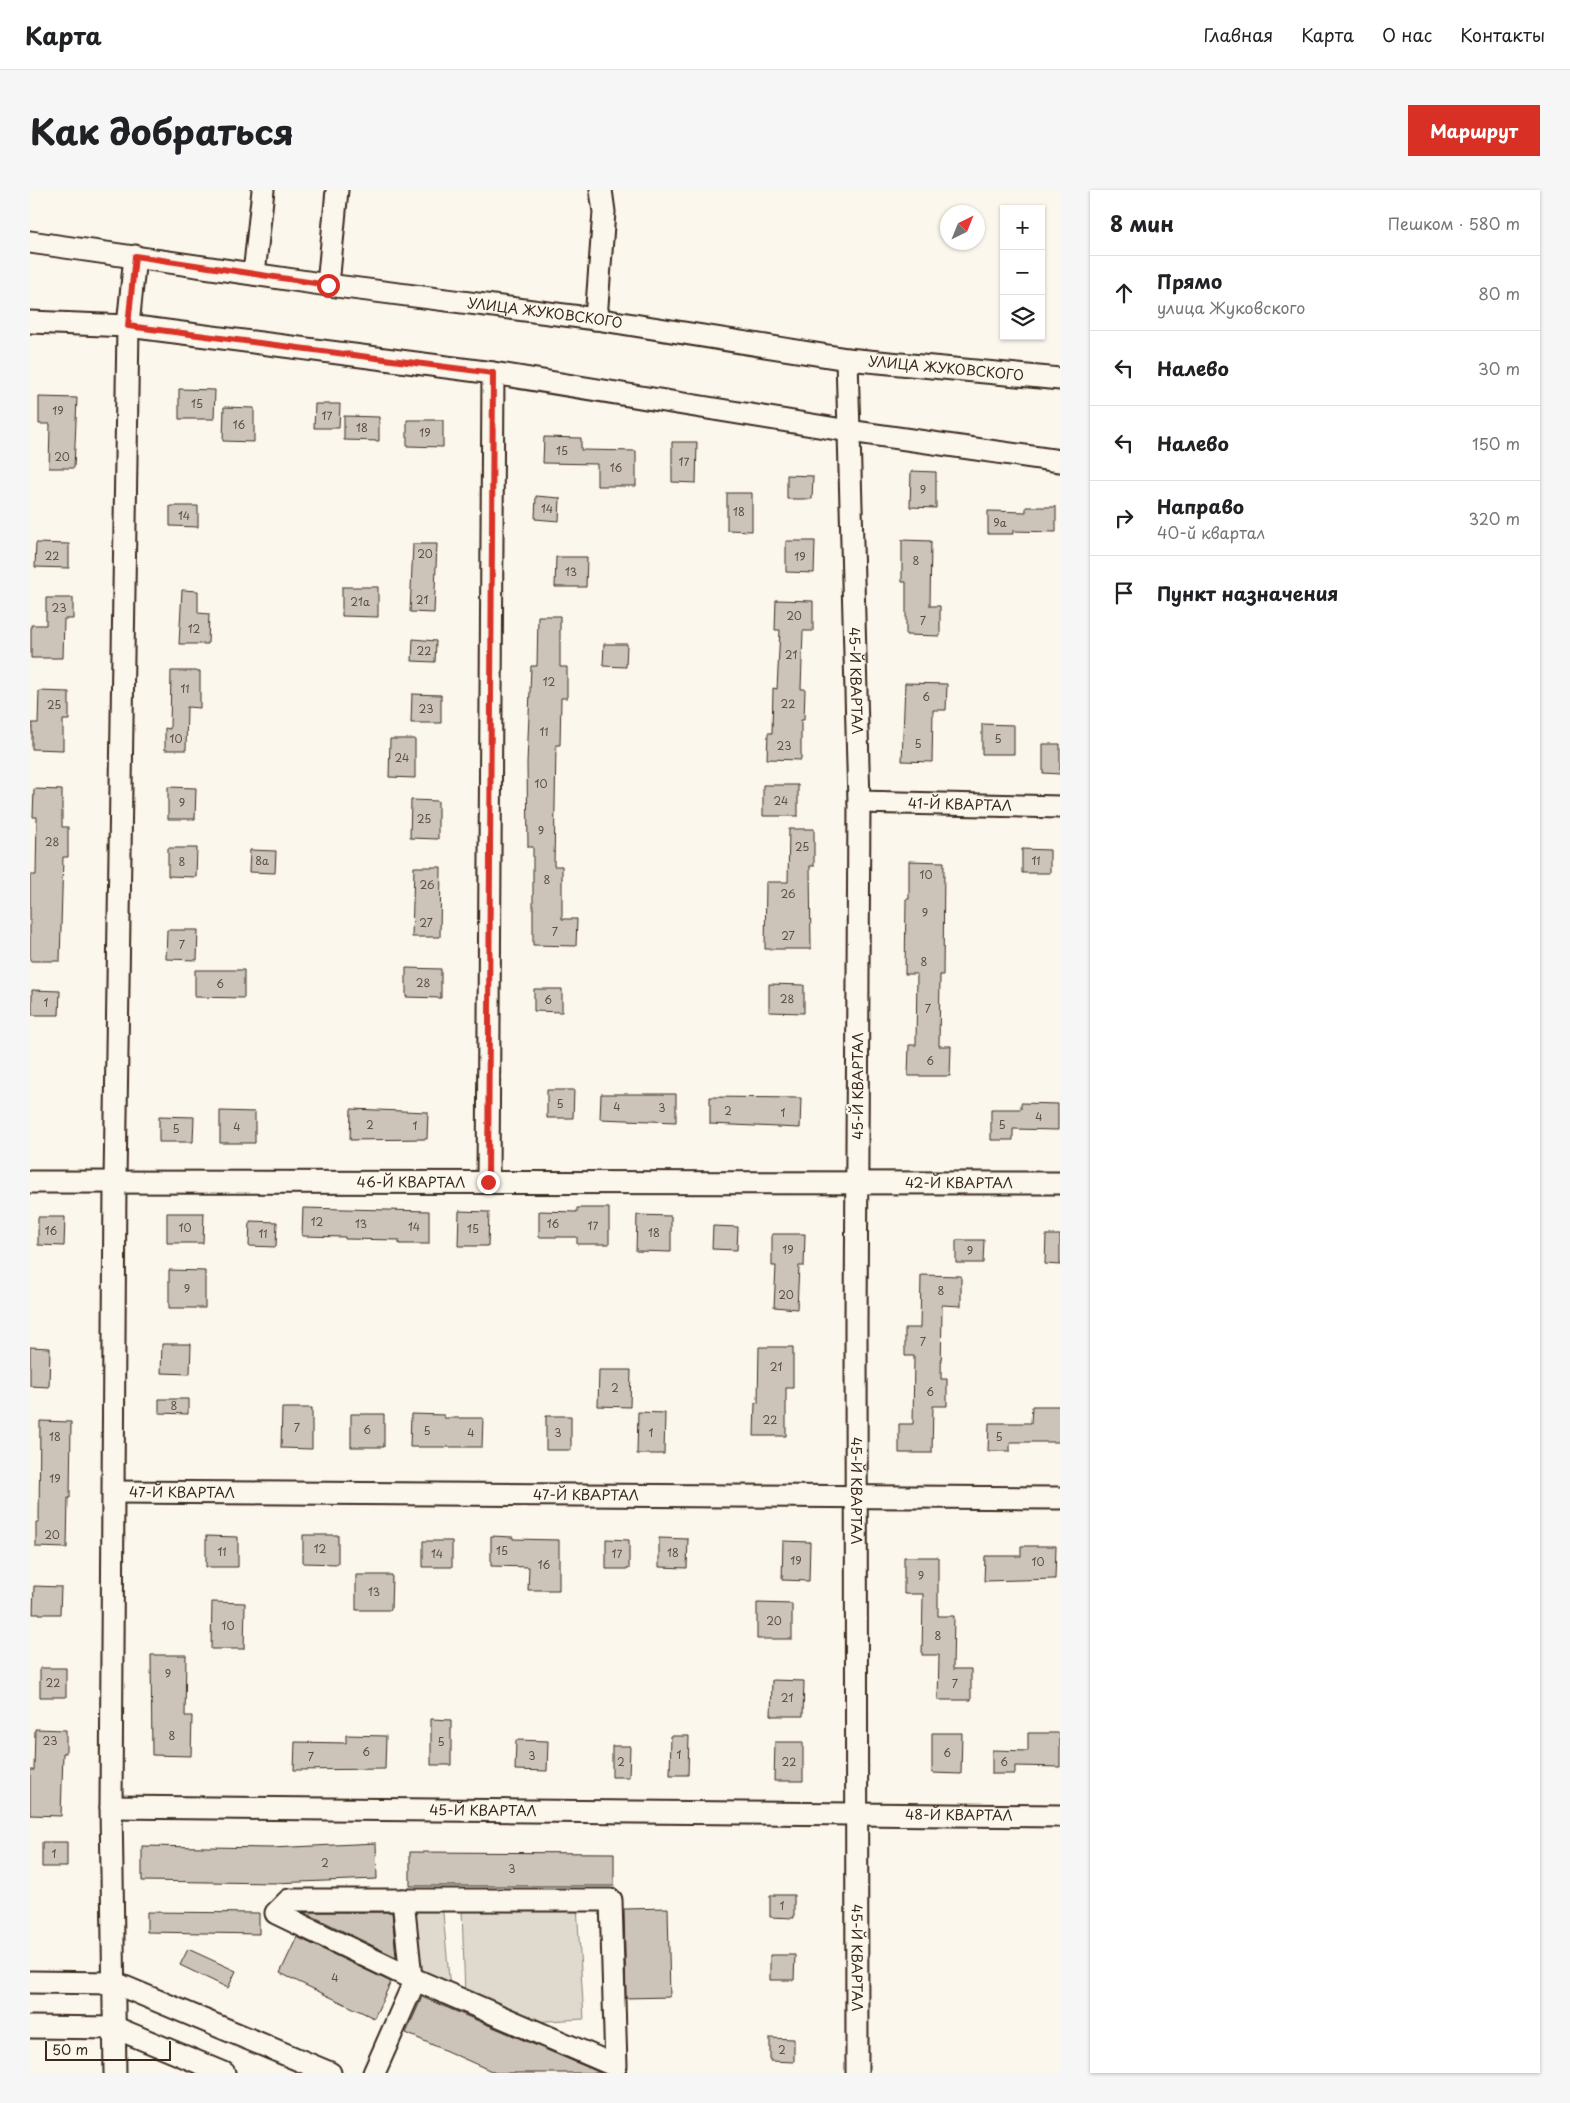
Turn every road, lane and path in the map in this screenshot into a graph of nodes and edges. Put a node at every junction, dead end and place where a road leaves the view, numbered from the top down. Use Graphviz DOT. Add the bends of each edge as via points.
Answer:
graph roads {
  1 [pos="263,190"];
  2 [pos="337,190"];
  3 [pos="601,190"];
  4 [pos="30,242"];
  5 [pos="135,256"];
  6 [pos="254,274"];
  7 [pos="328,285"];
  8 [pos="596,319"];
  9 [pos="30,322"];
  10 [pos="128,326"];
  11 [pos="848,359"];
  12 [pos="493,373"];
  13 [pos="1060,379"];
  14 [pos="849,432"];
  15 [pos="1060,461"];
  16 [pos="859,802"];
  17 [pos="1060,807"];
  18 [pos="30,1182"];
  19 [pos="115,1182"];
  20 [pos="488,1182"];
  21 [pos="858,1182"];
  22 [pos="1060,1183"];
  23 [pos="114,1492"];
  24 [pos="857,1497"];
  25 [pos="1060,1498"];
  26 [pos="111,1807"];
  27 [pos="856,1813"];
  28 [pos="1060,1816"];
  29 [pos="403,1900"];
  30 [pos="410,1978"];
  31 [pos="30,1982"];
  32 [pos="115,1983"];
  33 [pos="30,2027"];
  34 [pos="116,2028"];
  35 [pos="115,2073"];
  36 [pos="224,2073"];
  37 [pos="330,2073"];
  38 [pos="374,2073"];
  39 [pos="857,2073"];
  1 -- 6 [label="street"];
  2 -- 7 [label="street"];
  3 -- 8 [label="street" via="604,212"];
  4 -- 5 [label="street, УЛИЦА ЖУКОВСКОГО"];
  5 -- 6 [label="street, УЛИЦА ЖУКОВСКОГО"];
  5 -- 10 [label="street"];
  6 -- 7 [label="street, УЛИЦА ЖУКОВСКОГО"];
  7 -- 8 [label="street, УЛИЦА ЖУКОВСКОГО"];
  8 -- 11 [label="street, УЛИЦА ЖУКОВСКОГО"];
  9 -- 10 [label="street"];
  10 -- 12 [label="street"];
  10 -- 19 [label="street"];
  11 -- 13 [label="street, УЛИЦА ЖУКОВСКОГО"];
  11 -- 14 [label="street, 45-Й КВАРТАЛ"];
  12 -- 14 [label="street"];
  12 -- 20 [label="street"];
  14 -- 15 [label="street"];
  14 -- 16 [label="street, 45-Й КВАРТАЛ"];
  16 -- 17 [label="street, 41-Й КВАРТАЛ"];
  16 -- 21 [label="street, 45-Й КВАРТАЛ"];
  18 -- 19 [label="street, 46-Й КВАРТАЛ"];
  19 -- 20 [label="street, 46-Й КВАРТАЛ"];
  19 -- 23 [label="street"];
  20 -- 21 [label="street, 46-Й КВАРТАЛ"];
  21 -- 22 [label="street, 42-Й КВАРТАЛ"];
  21 -- 24 [label="street, 45-Й КВАРТАЛ"];
  23 -- 24 [label="street, 47-Й КВАРТАЛ"];
  23 -- 26 [label="street"];
  24 -- 25 [label="street, 47-Й КВАРТАЛ"];
  24 -- 27 [label="street, 45-Й КВАРТАЛ"];
  26 -- 27 [label="street, 45-Й КВАРТАЛ"];
  26 -- 32 [label="street"];
  27 -- 28 [label="street, 48-Й КВАРТАЛ"];
  27 -- 39 [label="street, 45-Й КВАРТАЛ"];
  29 -- 30 [label="street"];
  29 -- 30 [label="street" via="289,1900 276,1912"];
  29 -- 30 [label="street" via="611,1900 616,2066"];
  30 -- 38 [label="street" via="412,1987"];
  31 -- 32 [label="street"];
  32 -- 34 [label="street"];
  32 -- 37 [label="street"];
  33 -- 34 [label="street"];
  34 -- 35 [label="street"];
  34 -- 36 [label="street"];
}
